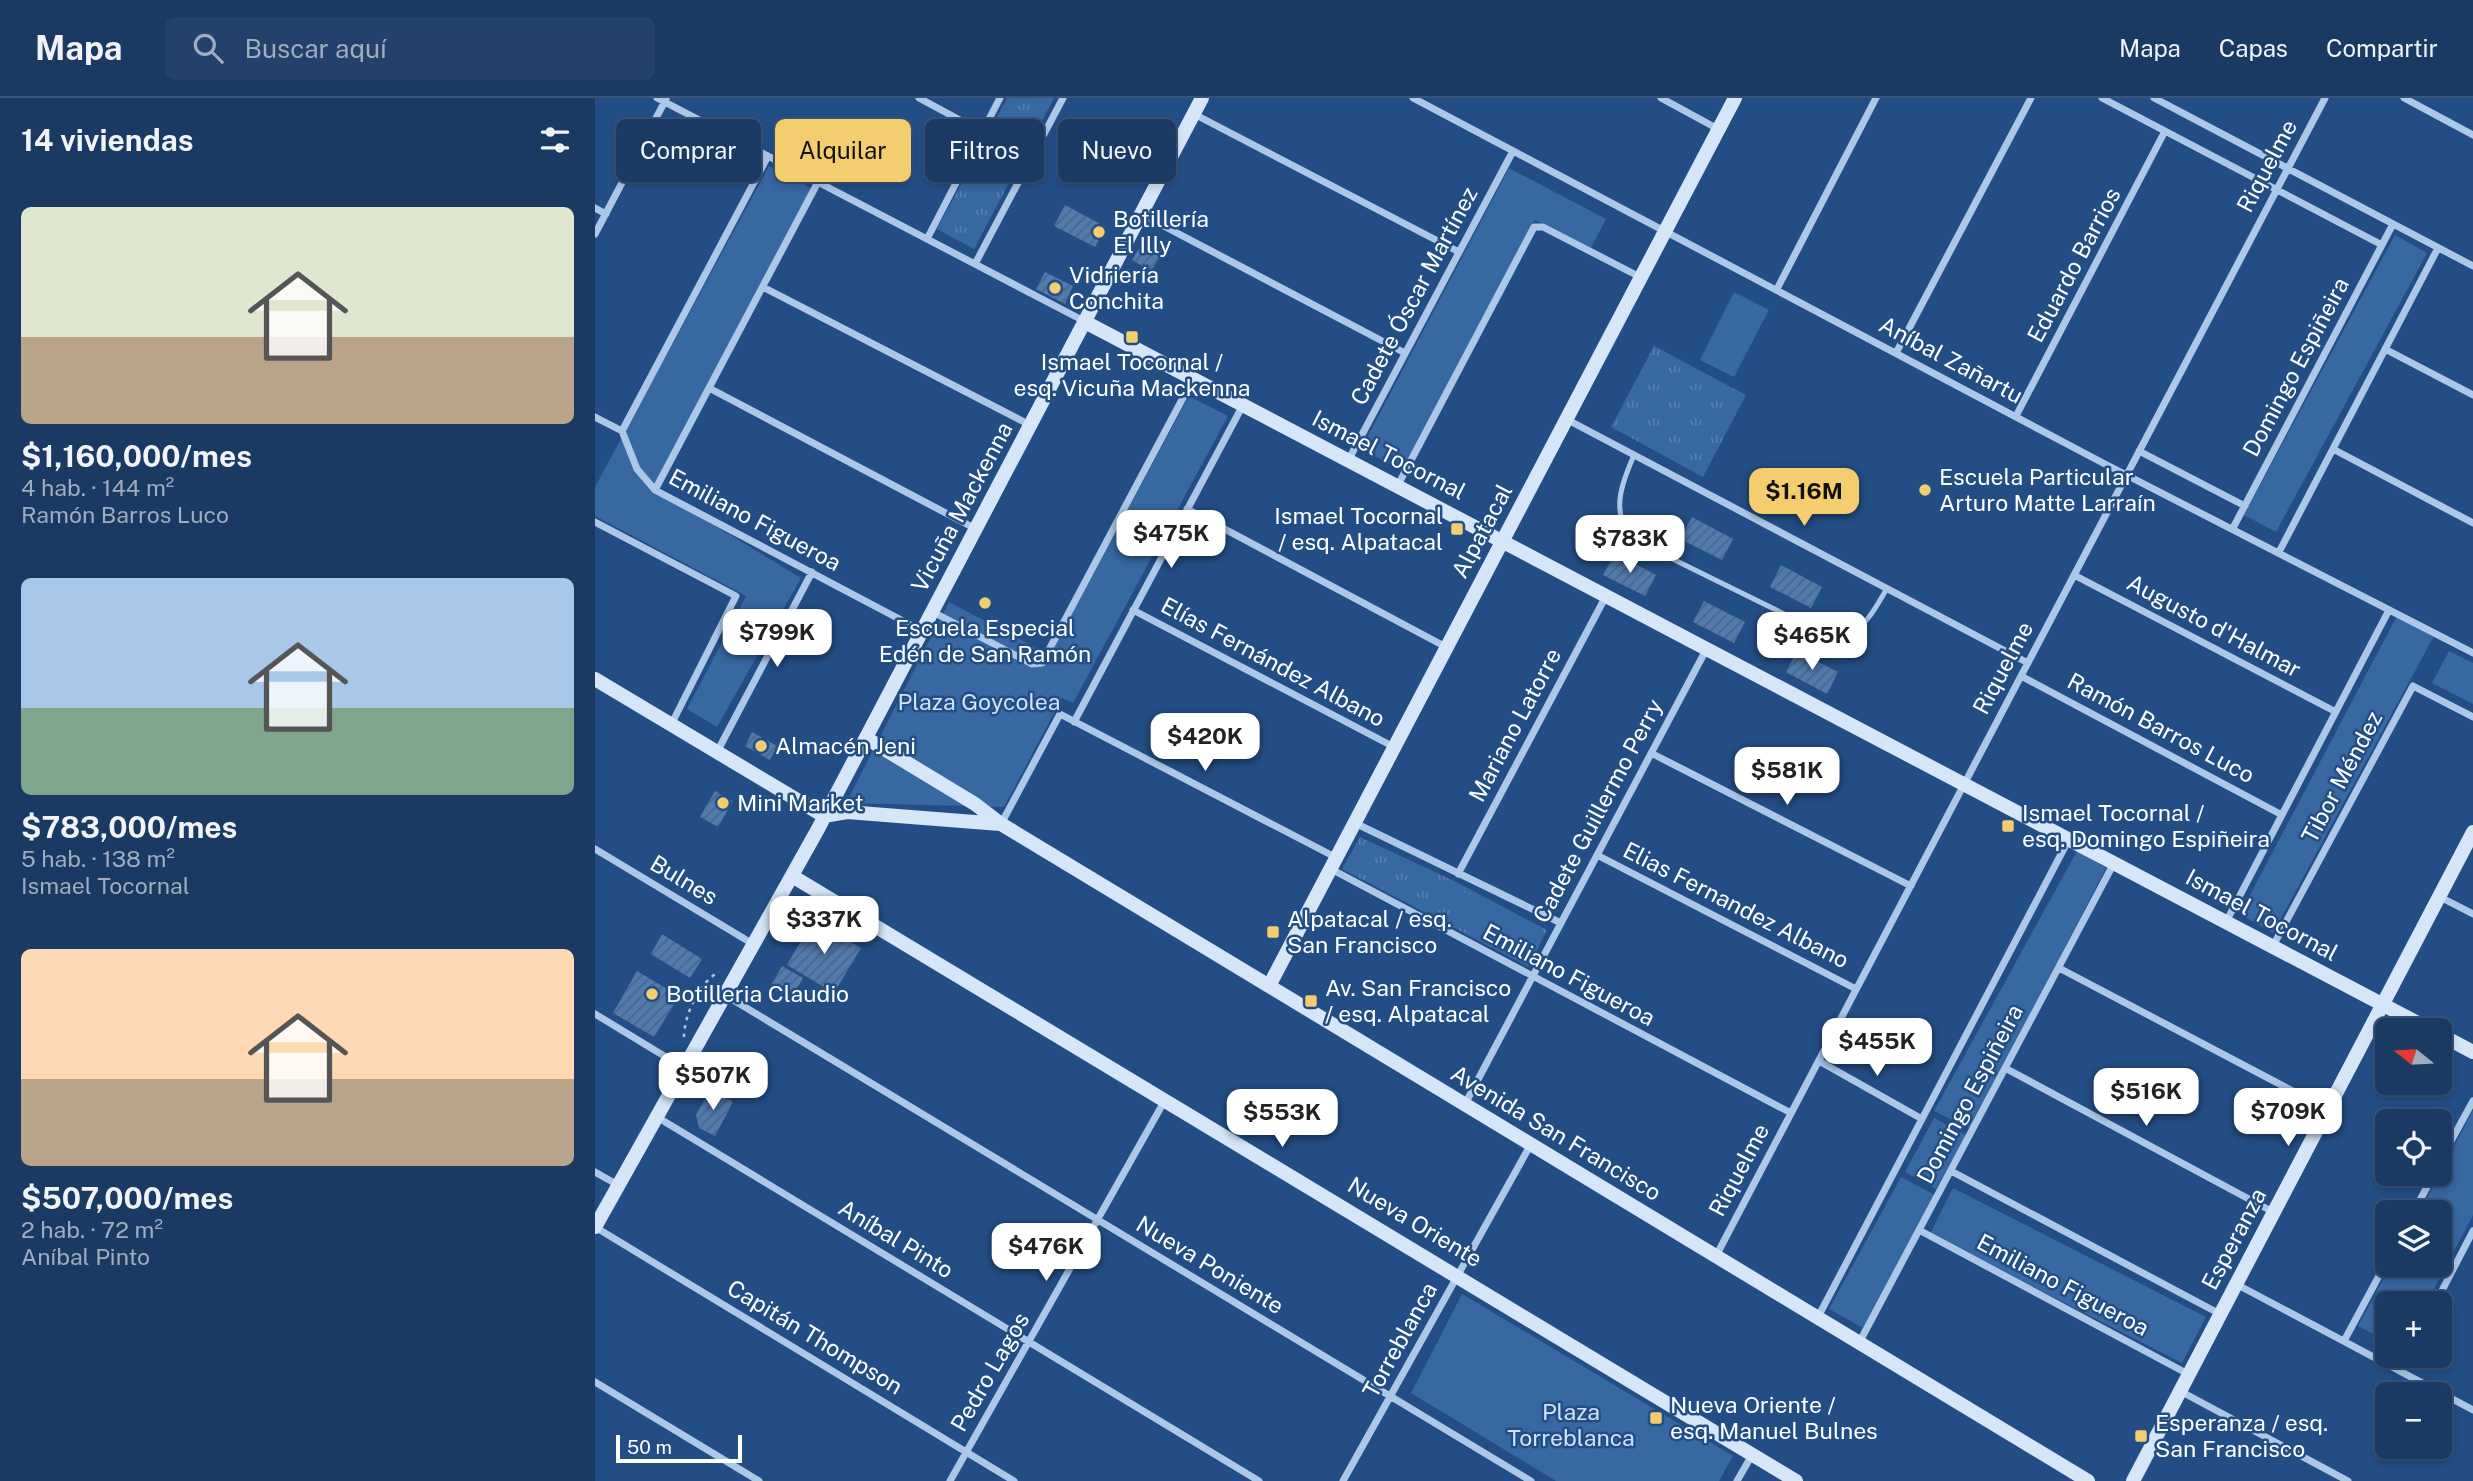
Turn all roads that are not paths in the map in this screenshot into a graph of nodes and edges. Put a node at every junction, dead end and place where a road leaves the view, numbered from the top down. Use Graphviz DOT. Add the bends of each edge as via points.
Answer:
graph roads {
  1 [pos="919,98"];
  2 [pos="999,98"];
  3 [pos="1063,98"];
  4 [pos="1202,98"];
  5 [pos="1413,98"];
  6 [pos="1661,98"];
  7 [pos="1735,98"];
  8 [pos="1876,98"];
  9 [pos="2031,98"];
  10 [pos="2102,98"];
  11 [pos="2154,98"];
  12 [pos="2325,98"];
  13 [pos="2404,98"];
  14 [pos="662,99"];
  15 [pos="1193,114"];
  16 [pos="959,119"];
  17 [pos="988,119"];
  18 [pos="1719,129"];
  19 [pos="2165,131"];
  20 [pos="2473,135"];
  21 [pos="1513,150"];
  22 [pos="768,156"];
  23 [pos="2288,169"];
  24 [pos="956,182"];
  25 [pos="818,183"];
  26 [pos="2277,189"];
  27 [pos="595,208"];
  28 [pos="605,214"];
  29 [pos="1141,214"];
  30 [pos="2393,224"];
  31 [pos="1666,230"];
  32 [pos="595,234"];
  33 [pos="927,239"];
  34 [pos="2382,245"];
  35 [pos="2438,248"];
  36 [pos="1459,252"];
  37 [pos="975,264"];
  38 [pos="2473,267"];
  39 [pos="1641,278"];
  40 [pos="763,287"];
  41 [pos="1776,289"];
  42 [pos="1085,321"];
  43 [pos="2385,349"];
  44 [pos="1405,353"];
  45 [pos="1896,353"];
  46 [pos="1194,379"];
  47 [pos="709,388"];
  48 [pos="2473,395"];
  49 [pos="1243,405"];
  50 [pos="2016,416"];
  51 [pos="595,417"];
  52 [pos="1566,419"];
  53 [pos="1030,426"];
  54 [pos="622,431"];
  55 [pos="2333,449"];
  56 [pos="2139,451"];
  57 [pos="1634,455"];
  58 [pos="1349,460"];
  59 [pos="2127,474"];
  60 [pos="1398,485"];
  61 [pos="655,490"];
  62 [pos="2245,506"];
  63 [pos="1187,509"];
  64 [pos="595,522"];
  65 [pos="2473,523"];
  66 [pos="2233,528"];
  67 [pos="976,530"];
  68 [pos="1503,540"];
  69 [pos="2279,552"];
  70 [pos="812,572"];
  71 [pos="2074,575"];
  72 [pos="1887,588"];
  73 [pos="1606,594"];
  74 [pos="1133,610"];
  75 [pos="2389,610"];
  76 [pos="933,612"];
  77 [pos="923,631"];
  78 [pos="1447,647"];
  79 [pos="1707,648"];
  80 [pos="2473,653"];
  81 [pos="2028,663"];
  82 [pos="2021,676"];
  83 [pos="595,679"];
  84 [pos="2336,712"];
  85 [pos="2473,717"];
  86 [pos="1074,722"];
  87 [pos="671,724"];
  88 [pos="866,738"];
  89 [pos="1394,747"];
  90 [pos="717,752"];
  91 [pos="1651,753"];
  92 [pos="1964,783"];
  93 [pos="2282,815"];
  94 [pos="824,816"];
  95 [pos="1355,823"];
  96 [pos="1001,824"];
  97 [pos="2473,832"];
  98 [pos="2069,839"];
  99 [pos="595,849"];
  100 [pos="1597,855"];
  101 [pos="1334,863"];
  102 [pos="2115,863"];
  103 [pos="1458,874"];
  104 [pos="792,876"];
  105 [pos="1910,886"];
  106 [pos="2439,897"];
  107 [pos="2473,915"];
  108 [pos="2226,922"];
  109 [pos="1560,923"];
  110 [pos="754,945"];
  111 [pos="2273,946"];
  112 [pos="2059,968"];
  113 [pos="1532,978"];
  114 [pos="1269,986"];
  115 [pos="1856,989"];
  116 [pos="725,995"];
  117 [pos="2383,1004"];
  118 [pos="595,1014"];
  119 [pos="2409,1018"];
  120 [pos="2452,1041"];
  121 [pos="2473,1052"];
  122 [pos="1819,1061"];
  123 [pos="2005,1068"];
  124 [pos="684,1069"];
  125 [pos="1166,1100"];
  126 [pos="2473,1101"];
  127 [pos="1465,1104"];
  128 [pos="2327,1110"];
  129 [pos="1791,1113"];
  130 [pos="657,1117"];
  131 [pos="1922,1119"];
  132 [pos="2452,1139"];
  133 [pos="1531,1144"];
  134 [pos="1951,1171"];
  135 [pos="595,1172"];
  136 [pos="618,1186"];
  137 [pos="2274,1212"];
  138 [pos="1098,1220"];
  139 [pos="595,1227"];
  140 [pos="1919,1230"];
  141 [pos="2473,1231"];
  142 [pos="1716,1256"];
  143 [pos="1458,1275"];
  144 [pos="2378,1277"];
  145 [pos="2236,1284"];
  146 [pos="2442,1291"];
  147 [pos="2220,1315"];
  148 [pos="1818,1317"];
  149 [pos="2344,1341"];
  150 [pos="1029,1342"];
  151 [pos="1859,1343"];
  152 [pos="2402,1368"];
  153 [pos="2400,1371"];
  154 [pos="2189,1375"];
  155 [pos="595,1382"];
  156 [pos="2180,1391"];
  157 [pos="1390,1396"];
  158 [pos="2473,1409"];
  159 [pos="967,1452"];
  160 [pos="1752,1454"];
  161 [pos="759,1481"];
  162 [pos="950,1481"];
  163 [pos="1014,1481"];
  164 [pos="1259,1481"];
  165 [pos="1343,1481"];
  166 [pos="1531,1481"];
  167 [pos="1737,1481"];
  168 [pos="1796,1481"];
  169 [pos="2088,1481"];
  170 [pos="2133,1481"];
  171 [pos="2348,1481"];
  1 -- 16 [label="street"];
  2 -- 17 [label="street"];
  3 -- 37 [label="street"];
  4 -- 15 [label="main road, Vicuña Mackenna"];
  5 -- 21 [label="street, Aníbal Zañartu"];
  6 -- 18 [label="street"];
  7 -- 18 [label="main road, Alpatacal"];
  8 -- 41 [label="street"];
  9 -- 45 [label="street"];
  10 -- 19 [label="street"];
  11 -- 23 [label="street"];
  12 -- 23 [label="street, Riquelme"];
  13 -- 20 [label="street"];
  14 -- 22 [label="street, Ismael Tocornal"];
  14 -- 28 [label="street"];
  15 -- 29 [label="main road, Vicuña Mackenna"];
  15 -- 36 [label="street"];
  18 -- 31 [label="main road, Alpatacal"];
  19 -- 26 [label="street"];
  19 -- 50 [label="street, Eduardo Barrios"];
  21 -- 31 [label="street, Aníbal Zañartu"];
  21 -- 36 [label="street, Cadete Óscar Martínez"];
  22 -- 25 [label="street, Ismael Tocornal"];
  22 -- 54 [label="street"];
  23 -- 26 [label="street, Riquelme"];
  23 -- 30 [label="street"];
  24 -- 33 [label="street"];
  25 -- 33 [label="street, Ismael Tocornal"];
  25 -- 40 [label="street"];
  26 -- 34 [label="street"];
  26 -- 56 [label="street, Riquelme"];
  27 -- 28 [label="street"];
  28 -- 32 [label="street"];
  29 -- 42 [label="main road, Vicuña Mackenna"];
  29 -- 44 [label="street"];
  30 -- 34 [label="street, Domingo Espiñeira"];
  30 -- 35 [label="street"];
  31 -- 39 [label="main road, Alpatacal"];
  31 -- 41 [label="street, Aníbal Zañartu"];
  33 -- 37 [label="street, Ismael Tocornal"];
  34 -- 62 [label="street, Domingo Espiñeira"];
  35 -- 38 [label="street"];
  35 -- 43 [label="street"];
  36 -- 44 [label="street, Cadete Óscar Martínez"];
  37 -- 42 [label="street, Ismael Tocornal"];
  39 -- 52 [label="main road, Alpatacal"];
  39 -- 60 [label="street" via="1543,227 1534,227"];
  40 -- 47 [label="street"];
  40 -- 53 [label="street"];
  41 -- 45 [label="street, Aníbal Zañartu"];
  42 -- 46 [label="main road, Ismael Tocornal"];
  42 -- 53 [label="main road, Vicuña Mackenna"];
  43 -- 48 [label="street"];
  43 -- 55 [label="street"];
  44 -- 58 [label="street, Cadete Óscar Martínez"];
  45 -- 50 [label="street, Aníbal Zañartu"];
  46 -- 49 [label="main road, Ismael Tocornal"];
  46 -- 76 [label="street" via="1042,663 1032,664"];
  47 -- 61 [label="street"];
  47 -- 67 [label="street"];
  49 -- 58 [label="main road, Ismael Tocornal"];
  49 -- 63 [label="street"];
  50 -- 59 [label="street, Aníbal Zañartu"];
  51 -- 54 [label="street"];
  52 -- 57 [label="street"];
  52 -- 68 [label="main road, Alpatacal"];
  53 -- 67 [label="main road, Vicuña Mackenna"];
  54 -- 61 [label="street, Emiliano Figueroa" via="638,470"];
  55 -- 65 [label="street"];
  55 -- 69 [label="street"];
  56 -- 59 [label="street, Riquelme"];
  56 -- 62 [label="street"];
  57 -- 72 [label="street"];
  57 -- 72 [label="lane" via="1618,502 1620,520 1638,542 1833,638 1864,627"];
  58 -- 60 [label="main road, Ismael Tocornal"];
  59 -- 66 [label="street, Aníbal Zañartu"];
  59 -- 71 [label="street, Riquelme"];
  60 -- 68 [label="main road, Ismael Tocornal"];
  61 -- 70 [label="street, Emiliano Figueroa"];
  62 -- 66 [label="street, Domingo Espiñeira"];
  63 -- 74 [label="street"];
  63 -- 78 [label="street"];
  64 -- 87 [label="street" via="736,596"];
  66 -- 69 [label="street, Aníbal Zañartu"];
  67 -- 76 [label="main road, Vicuña Mackenna"];
  68 -- 73 [label="main road, Ismael Tocornal"];
  68 -- 78 [label="main road, Alpatacal"];
  69 -- 75 [label="street, Aníbal Zañartu"];
  70 -- 77 [label="street, Emiliano Figueroa"];
  70 -- 90 [label="street"];
  71 -- 81 [label="street, Riquelme"];
  71 -- 84 [label="street, Augusto d'Halmar"];
  72 -- 81 [label="street"];
  73 -- 79 [label="main road, Ismael Tocornal"];
  73 -- 103 [label="street, Mariano Latorre"];
  74 -- 86 [label="street"];
  74 -- 89 [label="street, Elías Fernández Albano"];
  75 -- 80 [label="street, Aníbal Zañartu"];
  75 -- 84 [label="street, Tibor Méndez"];
  76 -- 77 [label="main road, Vicuña Mackenna"];
  77 -- 88 [label="main road, Vicuña Mackenna"];
  78 -- 89 [label="main road, Alpatacal"];
  79 -- 91 [label="street, Cadete Guillermo Perry"];
  79 -- 92 [label="main road, Ismael Tocornal"];
  81 -- 82 [label="street, Riquelme"];
  82 -- 92 [label="street, Riquelme"];
  82 -- 93 [label="street, Ramón Barros Luco"];
  83 -- 87 [label="main road"];
  84 -- 93 [label="street, Tibor Méndez"];
  85 -- 111 [label="street, Tibor Méndez" via="2413,686"];
  86 -- 96 [label="street, Emiliano Figueroa" via="1060,715"];
  86 -- 101 [label="street, Emiliano Figueroa"];
  87 -- 90 [label="main road"];
  88 -- 94 [label="main road, Vicuña Mackenna"];
  88 -- 96 [label="main road, Avenida San Francisco"];
  89 -- 95 [label="main road, Alpatacal"];
  90 -- 94 [label="main road"];
  91 -- 100 [label="street, Cadete Guillermo Perry"];
  91 -- 105 [label="street"];
  92 -- 98 [label="main road, Ismael Tocornal"];
  92 -- 105 [label="street, Riquelme"];
  93 -- 108 [label="street, Tibor Méndez"];
  94 -- 96 [label="main road, Avenida San Francisco" via="847,812"];
  94 -- 104 [label="main road, Vicuña Mackenna"];
  95 -- 101 [label="main road, Alpatacal"];
  95 -- 103 [label="street, Emiliano Figueroa"];
  96 -- 114 [label="main road, Avenida San Francisco"];
  97 -- 106 [label="main road, Esperanza"];
  98 -- 102 [label="main road, Ismael Tocornal"];
  98 -- 131 [label="street, Domingo Espiñeira"];
  99 -- 110 [label="street, Bulnes"];
  100 -- 109 [label="street, Cadete Guillermo Perry"];
  100 -- 115 [label="street, Elias Fernandez Albano"];
  101 -- 113 [label="street, Emiliano Figueroa"];
  101 -- 114 [label="main road, Alpatacal"];
  102 -- 108 [label="main road, Ismael Tocornal"];
  102 -- 112 [label="street, Domingo Espiñeira"];
  103 -- 109 [label="street, Emiliano Figueroa"];
  104 -- 110 [label="main road, Vicuña Mackenna"];
  104 -- 125 [label="main road, Nueva Oriente"];
  105 -- 115 [label="street, Riquelme"];
  106 -- 107 [label="street"];
  106 -- 117 [label="main road, Esperanza"];
  108 -- 111 [label="main road, Ismael Tocornal"];
  109 -- 113 [label="street, Cadete Guillermo Perry"];
  110 -- 116 [label="main road, Vicuña Mackenna"];
  111 -- 117 [label="main road, Ismael Tocornal"];
  112 -- 123 [label="street, Domingo Espiñeira"];
  112 -- 128 [label="street"];
  113 -- 127 [label="street, Cadete Guillermo Perry"];
  113 -- 129 [label="street, Emiliano Figueroa"];
  114 -- 127 [label="main road, Avenida San Francisco"];
  115 -- 122 [label="street, Riquelme"];
  116 -- 124 [label="main road, Vicuña Mackenna"];
  116 -- 138 [label="street, Nueva Poniente"];
  117 -- 119 [label="main road, Ismael Tocornal"];
  117 -- 128 [label="main road, Esperanza"];
  118 -- 124 [label="street"];
  120 -- 121 [label="main road"];
  122 -- 129 [label="street, Riquelme"];
  122 -- 131 [label="street"];
  123 -- 134 [label="street, Domingo Espiñeira"];
  123 -- 137 [label="street"];
  124 -- 130 [label="main road, Vicuña Mackenna"];
  125 -- 138 [label="street, Pedro Lagos"];
  125 -- 143 [label="main road, Nueva Oriente"];
  126 -- 132 [label="street"];
  127 -- 133 [label="main road, Avenida San Francisco"];
  128 -- 137 [label="main road, Esperanza"];
  129 -- 142 [label="street, Riquelme"];
  130 -- 136 [label="main road, Vicuña Mackenna"];
  130 -- 150 [label="street, Aníbal Pinto"];
  131 -- 148 [label="street, Domingo Espiñeira"];
  133 -- 142 [label="main road, Avenida San Francisco"];
  133 -- 143 [label="street, Torreblanca"];
  134 -- 140 [label="street, Domingo Espiñeira"];
  134 -- 147 [label="street, Emiliano Figueroa"];
  135 -- 136 [label="street"];
  136 -- 139 [label="main road, Vicuña Mackenna"];
  137 -- 145 [label="main road, Esperanza"];
  138 -- 150 [label="street, Pedro Lagos"];
  138 -- 157 [label="street, Nueva Poniente"];
  139 -- 159 [label="street, Capitán Thompson"];
  140 -- 151 [label="street, Domingo Espiñeira"];
  140 -- 154 [label="street, Emiliano Figueroa"];
  141 -- 146 [label="street"];
  142 -- 148 [label="main road, Avenida San Francisco"];
  143 -- 157 [label="street, Torreblanca"];
  143 -- 160 [label="main road, Nueva Oriente"];
  144 -- 149 [label="street"];
  145 -- 147 [label="main road, Esperanza"];
  145 -- 149 [label="street"];
  147 -- 154 [label="main road, Esperanza"];
  148 -- 151 [label="main road, Avenida San Francisco"];
  149 -- 153 [label="street"];
  150 -- 159 [label="street, Pedro Lagos"];
  150 -- 164 [label="street, Aníbal Pinto"];
  151 -- 169 [label="main road, Avenida San Francisco"];
  152 -- 153 [label="street"];
  153 -- 158 [label="street"];
  154 -- 156 [label="main road, Esperanza"];
  155 -- 161 [label="street"];
  156 -- 170 [label="main road, Esperanza"];
  156 -- 171 [label="street"];
  157 -- 165 [label="street, Torreblanca"];
  157 -- 166 [label="street, Nueva Poniente"];
  159 -- 162 [label="street, Pedro Lagos"];
  159 -- 163 [label="street, Capitán Thompson"];
  160 -- 167 [label="street"];
  160 -- 168 [label="main road, Nueva Oriente"];
}
